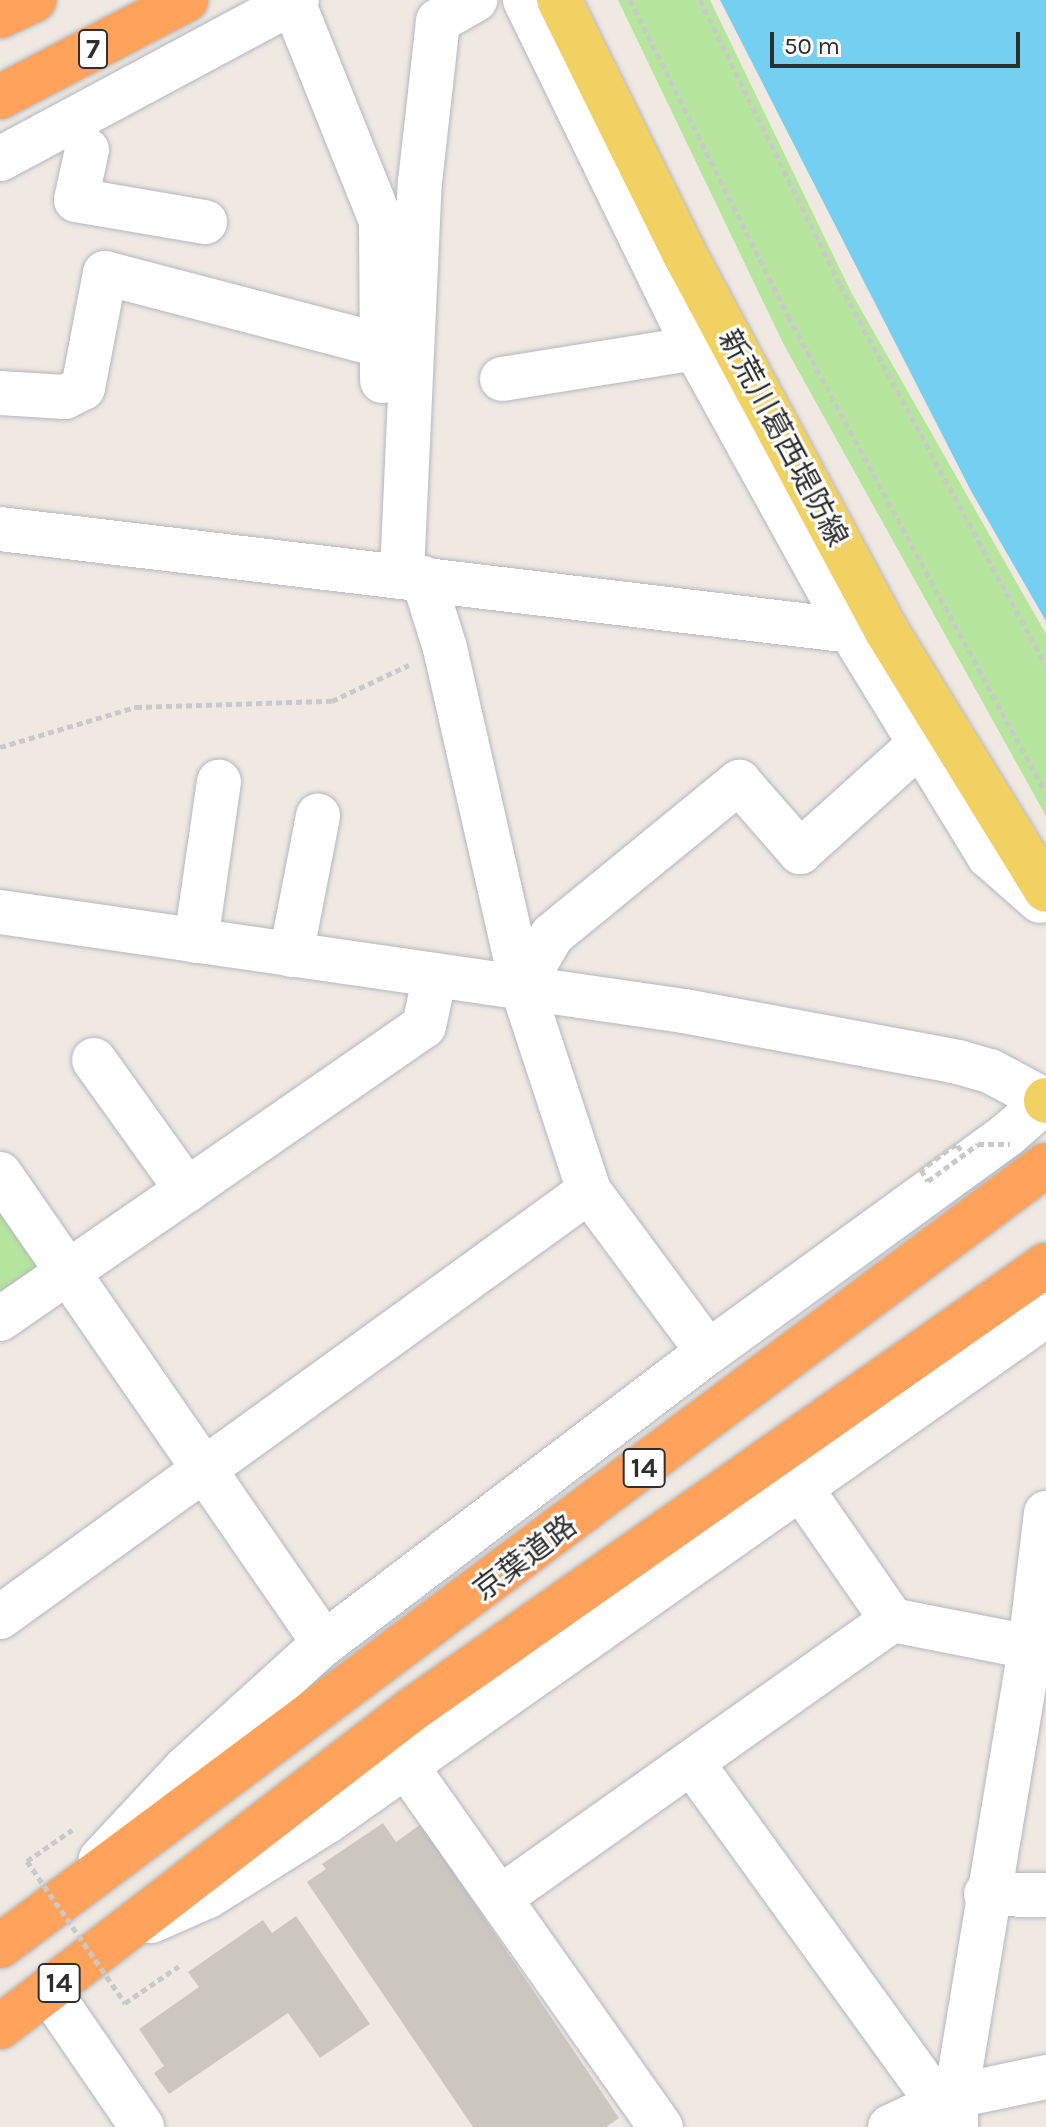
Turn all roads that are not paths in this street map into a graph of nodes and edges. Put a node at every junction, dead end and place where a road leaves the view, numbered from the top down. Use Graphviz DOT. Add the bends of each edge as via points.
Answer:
graph roads {
  1 [pos="34,0"];
  2 [pos="186,0"];
  3 [pos="475,0"];
  4 [pos="525,0"];
  5 [pos="559,0"];
  6 [pos="295,1"];
  7 [pos="0,16"];
  8 [pos="0,97"];
  9 [pos="87,150"];
  10 [pos="0,159"];
  11 [pos="121,208"];
  12 [pos="205,222"];
  13 [pos="105,273"];
  14 [pos="383,346"];
  15 [pos="695,348"];
  16 [pos="502,379"];
  17 [pos="0,393"];
  18 [pos="0,529"];
  19 [pos="401,574"];
  20 [pos="851,631"];
  21 [pos="919,745"];
  22 [pos="219,782"];
  23 [pos="318,816"];
  24 [pos="1040,892"];
  25 [pos="0,912"];
  26 [pos="196,941"];
  27 [pos="291,955"];
  28 [pos="435,975"];
  29 [pos="522,987"];
  30 [pos="94,1060"];
  31 [pos="1046,1101"];
  32 [pos="1028,1155"];
  33 [pos="0,1174"];
  34 [pos="187,1190"];
  35 [pos="589,1191"];
  36 [pos="1046,1265"];
  37 [pos="69,1272"];
  38 [pos="0,1319"];
  39 [pos="1043,1324"];
  40 [pos="708,1352"];
  41 [pos="205,1473"];
  42 [pos="800,1487"];
  43 [pos="1046,1513"];
  44 [pos="0,1617"];
  45 [pos="892,1620"];
  46 [pos="324,1643"];
  47 [pos="1038,1646"];
  48 [pos="692,1763"];
  49 [pos="406,1766"];
  50 [pos="82,1882"];
  51 [pos="986,1894"];
  52 [pos="1046,1895"];
  53 [pos="501,1897"];
  54 [pos="116,1937"];
  55 [pos="1,1940"];
  56 [pos="49,1991"];
  57 [pos="0,2027"];
  58 [pos="1046,2077"];
  59 [pos="950,2109"];
  60 [pos="142,2127"];
  61 [pos="661,2127"];
  62 [pos="890,2127"];
  1 -- 7 [label="highway"];
  2 -- 8 [label="highway, 7"];
  3 -- 19 [label="street" via="438,21 420,182"];
  4 -- 15 [label="street"];
  5 -- 24 [label="main road, 新荒川葛西堤防線" via="684,253 886,630"];
  6 -- 10 [label="street"];
  6 -- 14 [label="street" via="381,221"];
  9 -- 11 [label="street" via="76,200"];
  11 -- 12 [label="street"];
  11 -- 13 [label="street"];
  13 -- 14 [label="street"];
  13 -- 17 [label="street" via="83,388 65,397"];
  14 -- 19 [label="street"];
  15 -- 16 [label="street"];
  15 -- 20 [label="street"];
  18 -- 19 [label="street"];
  19 -- 20 [label="street"];
  19 -- 29 [label="street" via="445,648"];
  20 -- 21 [label="street"];
  21 -- 24 [label="street" via="989,856"];
  21 -- 29 [label="street" via="800,852 739,782 552,935"];
  22 -- 26 [label="street"];
  23 -- 27 [label="street"];
  25 -- 26 [label="street"];
  26 -- 27 [label="street"];
  27 -- 28 [label="street"];
  28 -- 29 [label="street"];
  28 -- 34 [label="street" via="424,1026"];
  29 -- 31 [label="street" via="958,1062 990,1071"];
  29 -- 35 [label="street"];
  30 -- 34 [label="street"];
  31 -- 40 [label="street" via="1007,1135"];
  32 -- 50 [label="highway, 京葉道路 / 14" via="906,1271 370,1675"];
  33 -- 37 [label="street"];
  34 -- 37 [label="street"];
  35 -- 40 [label="street"];
  35 -- 41 [label="street"];
  36 -- 54 [label="highway, 京葉道路 / 14" via="410,1711"];
  37 -- 38 [label="street"];
  37 -- 41 [label="street"];
  39 -- 42 [label="street"];
  40 -- 46 [label="street"];
  41 -- 44 [label="street"];
  41 -- 46 [label="street"];
  42 -- 45 [label="street"];
  42 -- 49 [label="street"];
  43 -- 47 [label="street"];
  45 -- 47 [label="street"];
  45 -- 48 [label="street"];
  46 -- 50 [label="street" via="139,1815"];
  47 -- 51 [label="street"];
  48 -- 53 [label="street"];
  48 -- 59 [label="street"];
  49 -- 53 [label="street"];
  49 -- 54 [label="street" via="208,1896"];
  50 -- 55 [label="highway, 京葉道路 / 14"];
  51 -- 52 [label="street"];
  51 -- 59 [label="street"];
  53 -- 61 [label="street"];
  54 -- 56 [label="highway, 京葉道路 / 14"];
  56 -- 57 [label="highway, 京葉道路 / 14"];
  56 -- 60 [label="street"];
  58 -- 59 [label="street"];
  59 -- 62 [label="street"];
}
